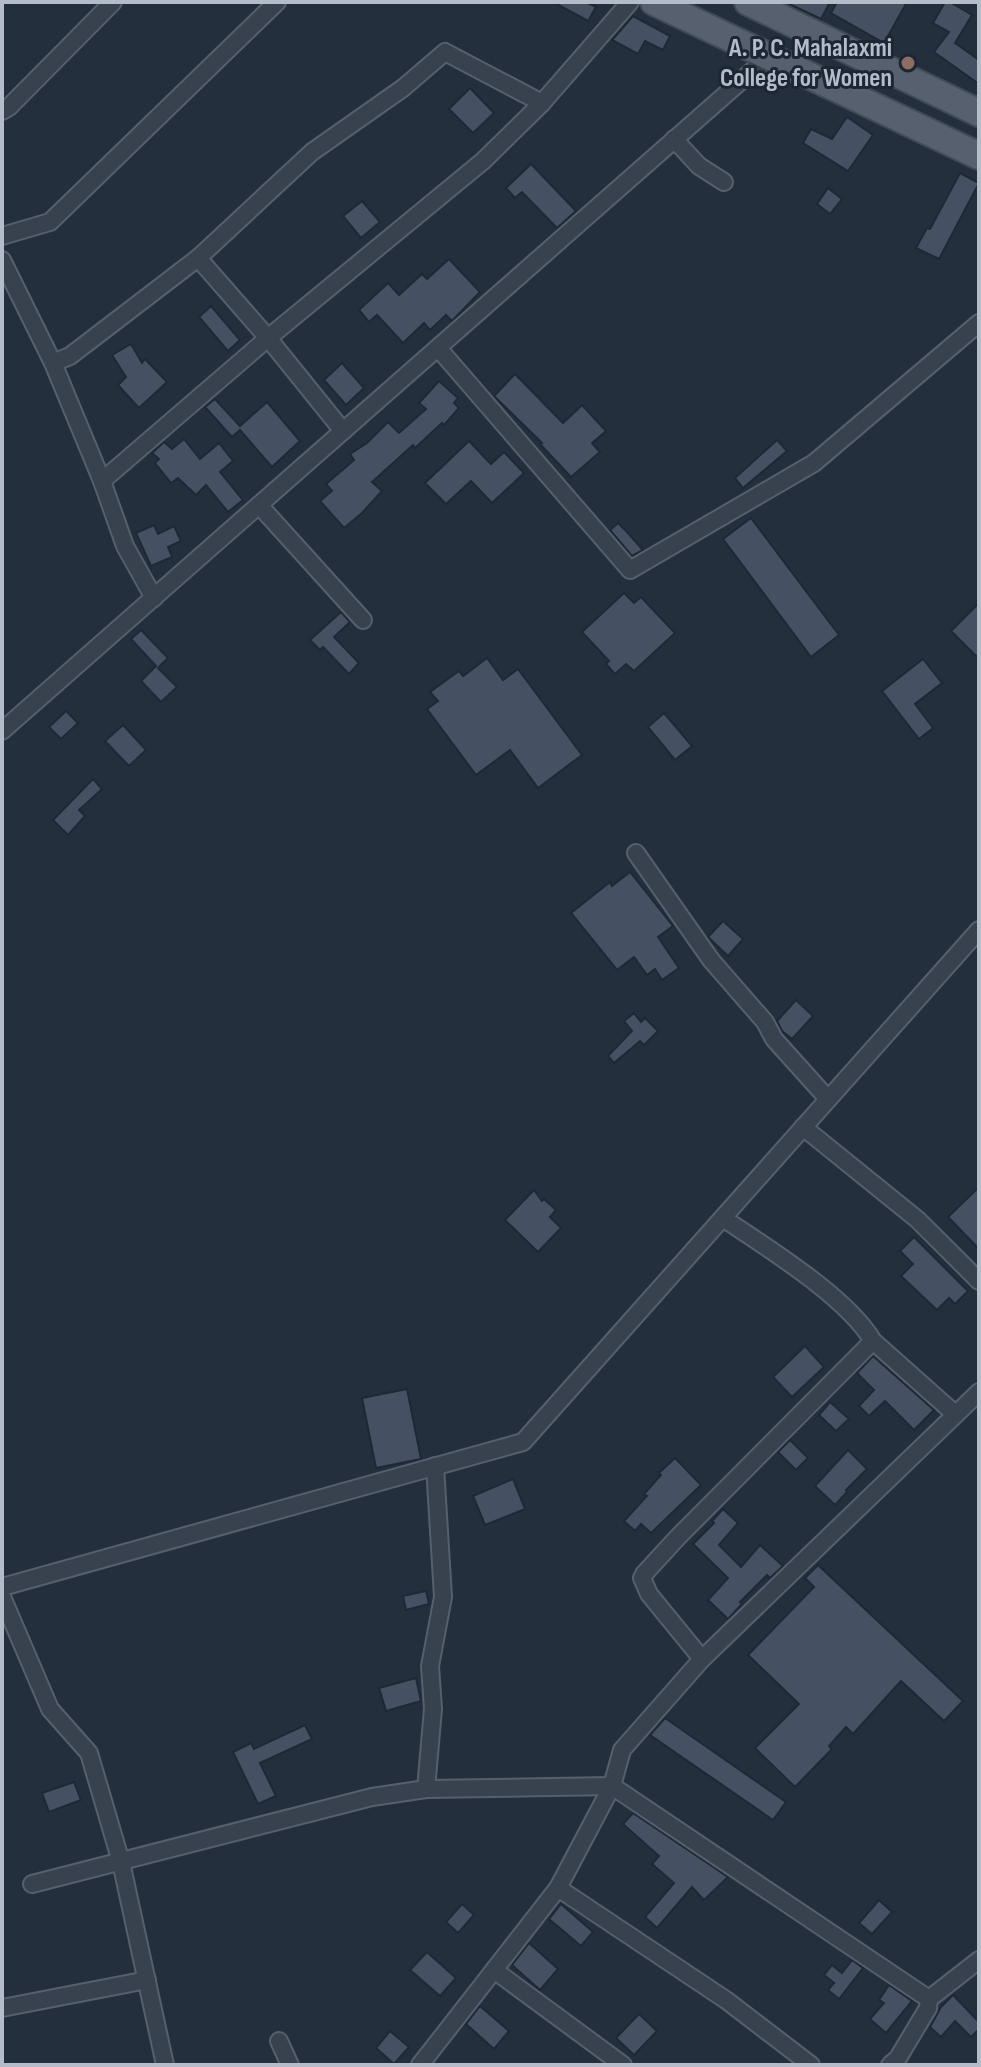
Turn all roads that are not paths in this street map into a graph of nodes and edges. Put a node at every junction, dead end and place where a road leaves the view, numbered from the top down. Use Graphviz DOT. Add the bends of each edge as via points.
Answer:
graph roads {
  1 [pos="113,2"];
  2 [pos="277,2"];
  3 [pos="630,2"];
  4 [pos="654,2"];
  5 [pos="748,2"];
  6 [pos="767,58"];
  7 [pos="542,103"];
  8 [pos="2,111"];
  9 [pos="979,113"];
  10 [pos="674,139"];
  11 [pos="979,156"];
  12 [pos="724,182"];
  13 [pos="2,236"];
  14 [pos="198,258"];
  15 [pos="2,260"];
  16 [pos="979,323"];
  17 [pos="268,338"];
  18 [pos="438,348"];
  19 [pos="53,363"];
  20 [pos="343,431"];
  21 [pos="102,481"];
  22 [pos="259,505"];
  23 [pos="154,598"];
  24 [pos="363,620"];
  25 [pos="2,731"];
  26 [pos="636,853"];
  27 [pos="979,930"];
  28 [pos="828,1099"];
  29 [pos="803,1127"];
  30 [pos="723,1218"];
  31 [pos="979,1281"];
  32 [pos="873,1341"];
  33 [pos="979,1392"];
  34 [pos="955,1414"];
  35 [pos="435,1466"];
  36 [pos="2,1587"];
  37 [pos="2,1597"];
  38 [pos="702,1659"];
  39 [pos="612,1786"];
  40 [pos="426,1789"];
  41 [pos="121,1862"];
  42 [pos="32,1884"];
  43 [pos="558,1888"];
  44 [pos="979,1960"];
  45 [pos="494,1970"];
  46 [pos="147,1980"];
  47 [pos="929,1999"];
  48 [pos="2,2008"];
  49 [pos="279,2041"];
  50 [pos="165,2065"];
  51 [pos="290,2065"];
  52 [pos="420,2065"];
  53 [pos="623,2065"];
  54 [pos="811,2065"];
  55 [pos="890,2065"];
  1 -- 8 [label="street"];
  2 -- 13 [label="street" via="50,222"];
  3 -- 7 [label="street"];
  4 -- 6 [label="main road"];
  5 -- 9 [label="main road"];
  6 -- 10 [label="street"];
  6 -- 11 [label="main road"];
  7 -- 14 [label="street" via="445,52 312,152"];
  7 -- 17 [label="street" via="483,161"];
  10 -- 12 [label="street" via="699,166"];
  10 -- 18 [label="street"];
  14 -- 17 [label="street"];
  14 -- 19 [label="street" via="70,356"];
  15 -- 19 [label="street"];
  16 -- 18 [label="street" via="814,463 630,570"];
  17 -- 20 [label="street"];
  17 -- 21 [label="street"];
  18 -- 20 [label="street"];
  19 -- 21 [label="street"];
  20 -- 22 [label="street"];
  21 -- 23 [label="street" via="125,546"];
  22 -- 23 [label="street"];
  22 -- 24 [label="street"];
  23 -- 25 [label="street"];
  26 -- 28 [label="street" via="711,960"];
  27 -- 28 [label="street"];
  28 -- 29 [label="street"];
  29 -- 30 [label="street"];
  29 -- 31 [label="street" via="918,1220"];
  30 -- 32 [label="street" via="802,1273 864,1326"];
  30 -- 35 [label="street" via="523,1442"];
  32 -- 34 [label="street"];
  32 -- 38 [label="street" via="644,1574 649,1594"];
  33 -- 34 [label="street"];
  34 -- 38 [label="street"];
  35 -- 36 [label="street"];
  35 -- 40 [label="street" via="443,1597 430,1666 433,1709"];
  37 -- 41 [label="street" via="50,1709 89,1753"];
  38 -- 39 [label="street" via="622,1750"];
  39 -- 40 [label="street"];
  39 -- 43 [label="street"];
  39 -- 47 [label="street"];
  40 -- 41 [label="street" via="372,1797"];
  41 -- 42 [label="street"];
  41 -- 46 [label="street"];
  43 -- 45 [label="street"];
  43 -- 54 [label="street" via="726,2000"];
  44 -- 47 [label="street"];
  45 -- 52 [label="street"];
  45 -- 53 [label="street"];
  46 -- 48 [label="street"];
  46 -- 50 [label="street"];
  47 -- 55 [label="street"];
  49 -- 51 [label="street"];
}
